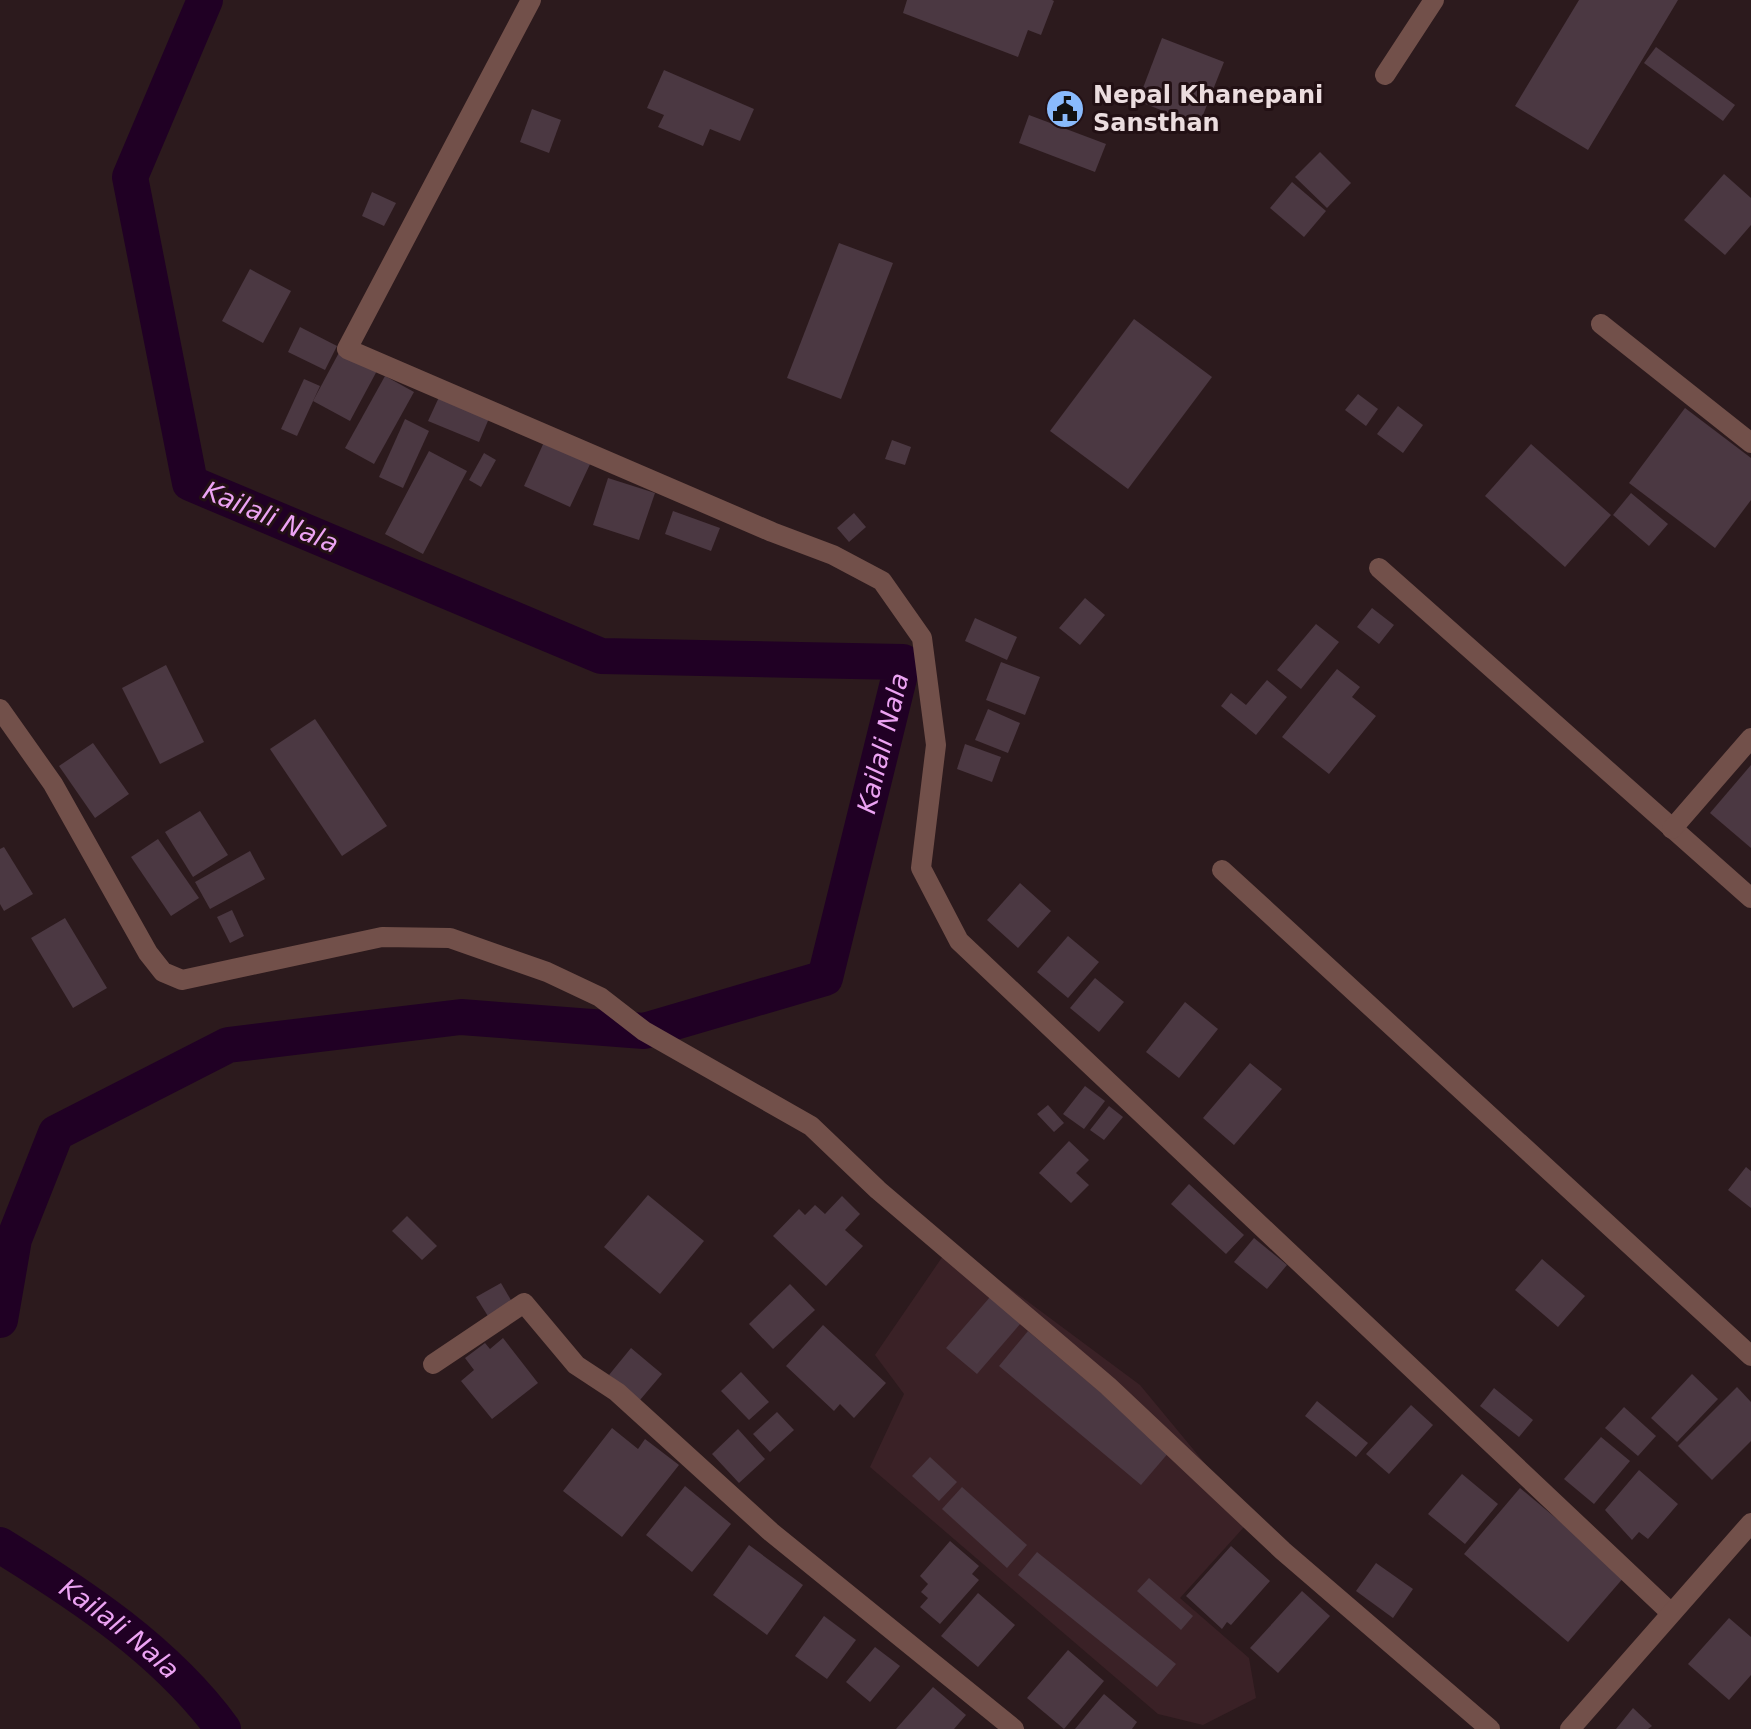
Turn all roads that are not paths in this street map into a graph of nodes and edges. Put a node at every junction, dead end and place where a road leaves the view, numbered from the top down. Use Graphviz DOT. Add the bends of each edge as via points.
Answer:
graph roads {
  1 [pos="531,0"];
  2 [pos="1434,0"];
  3 [pos="1385,75"];
  4 [pos="1601,324"];
  5 [pos="1751,443"];
  6 [pos="1379,568"];
  7 [pos="0,709"];
  8 [pos="1751,738"];
  9 [pos="1672,829"];
  10 [pos="1222,870"];
  11 [pos="1751,898"];
  12 [pos="1751,1356"];
  13 [pos="433,1364"];
  14 [pos="1751,1523"];
  15 [pos="1670,1612"];
  16 [pos="1014,1729"];
  17 [pos="1490,1729"];
  18 [pos="1570,1729"];
  1 -- 15 [label="street" via="347,349 833,555 882,581 922,638 936,745 921,868 959,941"];
  2 -- 3 [label="street"];
  4 -- 5 [label="street"];
  6 -- 9 [label="street"];
  7 -- 17 [label="street" via="53,784 163,972 182,980 382,937 450,938 600,997 644,1031 811,1126 878,1190 1108,1386 1283,1551"];
  8 -- 9 [label="street"];
  9 -- 11 [label="street"];
  10 -- 12 [label="street"];
  13 -- 16 [label="street" via="524,1303 576,1365 617,1392 771,1532"];
  14 -- 15 [label="street"];
  15 -- 18 [label="street"];
}
